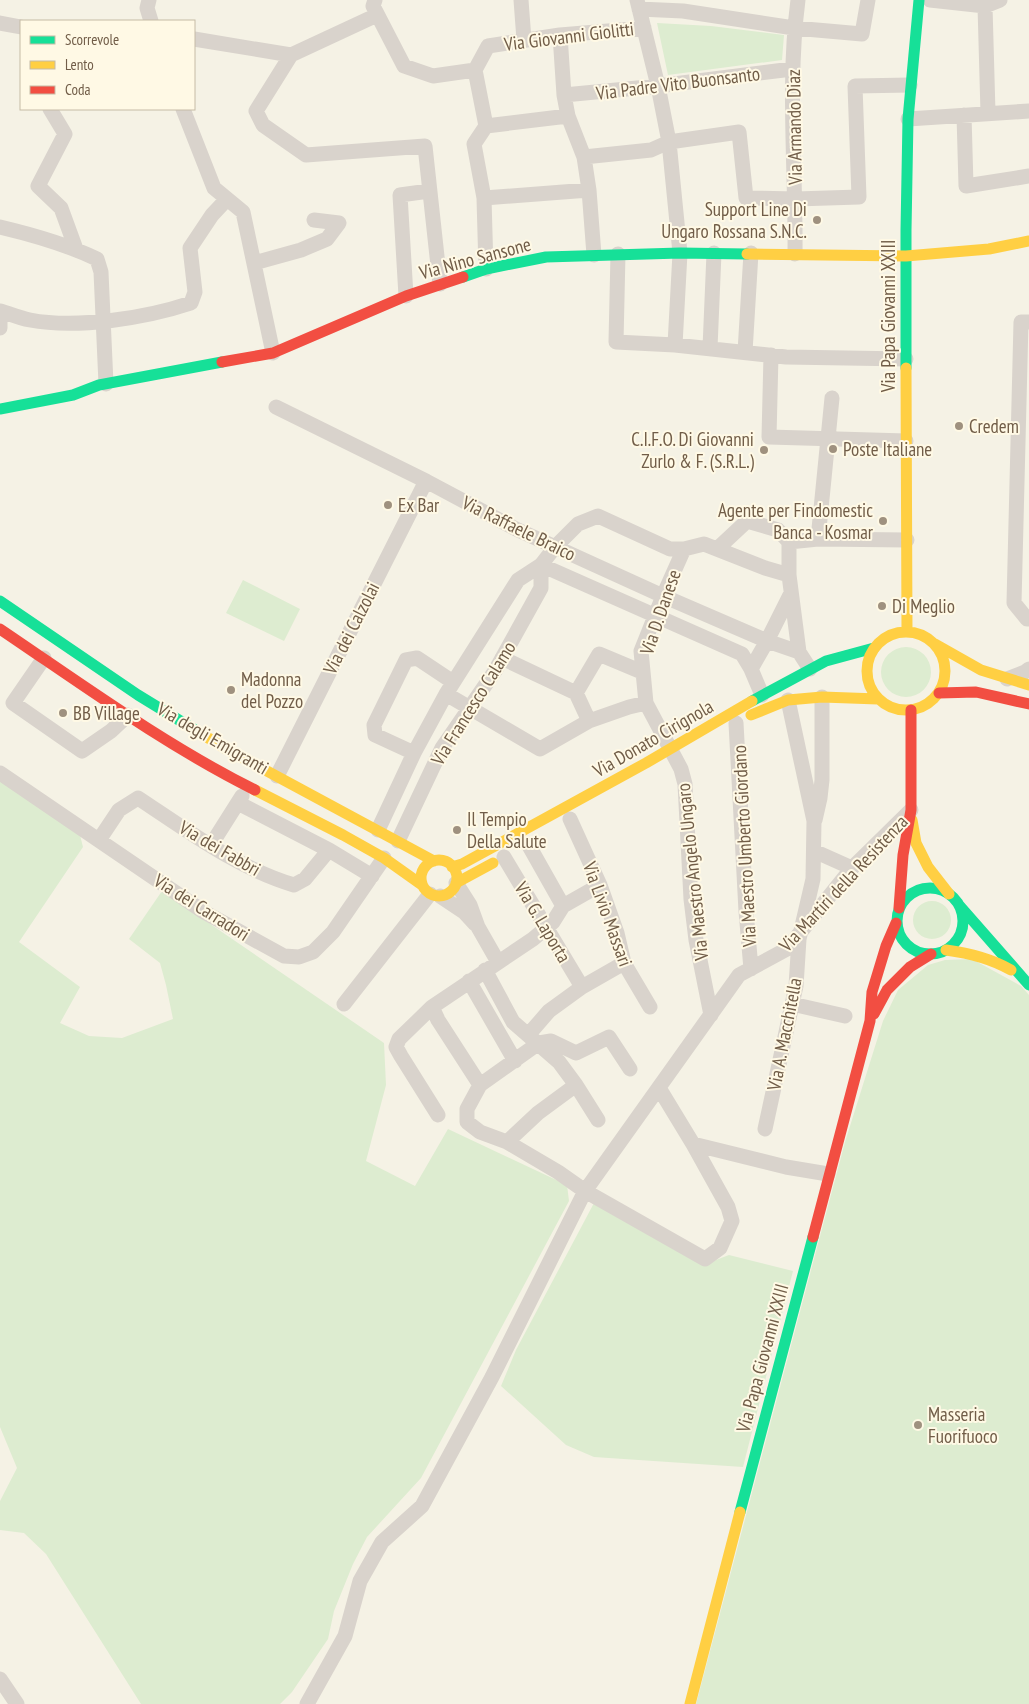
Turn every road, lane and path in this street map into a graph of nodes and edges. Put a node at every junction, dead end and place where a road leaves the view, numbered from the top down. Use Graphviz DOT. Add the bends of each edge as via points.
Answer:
graph roads {
  1 [pos="149,0"];
  2 [pos="521,0"];
  3 [pos="798,0"];
  4 [pos="868,0"];
  5 [pos="919,0"];
  6 [pos="930,0"];
  7 [pos="1000,0"];
  8 [pos="638,4"];
  9 [pos="986,6"];
  10 [pos="376,7"];
  11 [pos="710,7"];
  12 [pos="151,20"];
  13 [pos="0,23"];
  14 [pos="20,27"];
  15 [pos="644,28"];
  16 [pos="794,28"];
  17 [pos="560,35"];
  18 [pos="195,39"];
  19 [pos="524,40"];
  20 [pos="291,55"];
  21 [pos="792,69"];
  22 [pos="475,70"];
  23 [pos="910,85"];
  24 [pos="658,86"];
  25 [pos="564,96"];
  26 [pos="51,110"];
  27 [pos="183,110"];
  28 [pos="1029,111"];
  29 [pos="964,114"];
  30 [pos="988,114"];
  31 [pos="568,116"];
  32 [pos="908,118"];
  33 [pos="486,126"];
  34 [pos="669,142"];
  35 [pos="584,157"];
  36 [pos="1029,176"];
  37 [pos="589,190"];
  38 [pos="429,191"];
  39 [pos="484,198"];
  40 [pos="227,199"];
  41 [pos="796,199"];
  42 [pos="314,220"];
  43 [pos="0,227"];
  44 [pos="1029,241"];
  45 [pos="76,248"];
  46 [pos="680,253"];
  47 [pos="714,253"];
  48 [pos="752,253"];
  49 [pos="594,254"];
  50 [pos="618,254"];
  51 [pos="795,254"];
  52 [pos="906,256"];
  53 [pos="254,263"];
  54 [pos="486,269"];
  55 [pos="440,284"];
  56 [pos="406,296"];
  57 [pos="0,311"];
  58 [pos="103,322"];
  59 [pos="1029,322"];
  60 [pos="0,328"];
  61 [pos="676,345"];
  62 [pos="710,348"];
  63 [pos="743,352"];
  64 [pos="273,353"];
  65 [pos="771,355"];
  66 [pos="906,359"];
  67 [pos="72,383"];
  68 [pos="102,385"];
  69 [pos="18,394"];
  70 [pos="0,398"];
  71 [pos="832,398"];
  72 [pos="276,407"];
  73 [pos="0,410"];
  74 [pos="828,439"];
  75 [pos="906,441"];
  76 [pos="426,481"];
  77 [pos="818,539"];
  78 [pos="907,540"];
  79 [pos="788,542"];
  80 [pos="555,547"];
  81 [pos="684,549"];
  82 [pos="717,549"];
  83 [pos="541,565"];
  84 [pos="789,575"];
  85 [pos="791,593"];
  86 [pos="663,596"];
  87 [pos="0,601"];
  88 [pos="655,616"];
  89 [pos="1029,619"];
  90 [pos="0,629"];
  91 [pos="907,632"];
  92 [pos="767,641"];
  93 [pos="934,644"];
  94 [pos="874,648"];
  95 [pos="799,652"];
  96 [pos="44,658"];
  97 [pos="502,658"];
  98 [pos="751,669"];
  99 [pos="810,669"];
  100 [pos="1029,669"];
  101 [pos="642,672"];
  102 [pos="1007,678"];
  103 [pos="1029,686"];
  104 [pos="450,688"];
  105 [pos="576,693"];
  106 [pos="939,693"];
  107 [pos="762,695"];
  108 [pos="822,697"];
  109 [pos="878,699"];
  110 [pos="788,700"];
  111 [pos="646,703"];
  112 [pos="1029,704"];
  113 [pos="470,708"];
  114 [pos="911,710"];
  115 [pos="128,715"];
  116 [pos="589,721"];
  117 [pos="736,723"];
  118 [pos="719,734"];
  119 [pos="414,753"];
  120 [pos="675,756"];
  121 [pos="0,773"];
  122 [pos="277,776"];
  123 [pos="248,787"];
  124 [pos="238,803"];
  125 [pos="911,810"];
  126 [pos="569,820"];
  127 [pos="814,822"];
  128 [pos="378,830"];
  129 [pos="99,840"];
  130 [pos="398,841"];
  131 [pos="211,845"];
  132 [pos="520,848"];
  133 [pos="329,850"];
  134 [pos="814,851"];
  135 [pos="384,858"];
  136 [pos="434,861"];
  137 [pos="452,867"];
  138 [pos="852,868"];
  139 [pos="372,876"];
  140 [pos="456,883"];
  141 [pos="600,884"];
  142 [pos="431,891"];
  143 [pos="949,894"];
  144 [pos="959,905"];
  145 [pos="563,906"];
  146 [pos="899,908"];
  147 [pos="896,923"];
  148 [pos="478,927"];
  149 [pos="546,928"];
  150 [pos="801,932"];
  151 [pos="946,950"];
  152 [pos="930,954"];
  153 [pos="498,962"];
  154 [pos="624,964"];
  155 [pos="751,969"];
  156 [pos="485,970"];
  157 [pos="469,981"];
  158 [pos="1026,981"];
  159 [pos="582,987"];
  160 [pos="344,1004"];
  161 [pos="792,1004"];
  162 [pos="432,1007"];
  163 [pos="650,1007"];
  164 [pos="711,1015"];
  165 [pos="844,1016"];
  166 [pos="870,1021"];
  167 [pos="534,1039"];
  168 [pos="515,1061"];
  169 [pos="630,1069"];
  170 [pos="576,1084"];
  171 [pos="480,1085"];
  172 [pos="659,1088"];
  173 [pos="438,1115"];
  174 [pos="598,1120"];
  175 [pos="765,1129"];
  176 [pos="507,1142"];
  177 [pos="694,1144"];
  178 [pos="828,1174"];
  179 [pos="585,1191"];
  180 [pos="0,1679"];
  181 [pos="306,1702"];
  182 [pos="17,1704"];
  183 [pos="690,1704"];
  1 -- 12 [label="street" via="147,8"];
  2 -- 19 [label="street"];
  3 -- 16 [label="street, Via Armando Diaz"];
  4 -- 16 [label="street" via="862,34"];
  5 -- 23 [label="main road, Via Papa Giovanni XXIII"];
  6 -- 9 [label="street"];
  7 -- 9 [label="street"];
  8 -- 11 [label="street" via="683,11"];
  8 -- 15 [label="street"];
  9 -- 30 [label="street"];
  10 -- 20 [label="street"];
  10 -- 22 [label="street" via="404,66 433,76"];
  11 -- 16 [label="street"];
  13 -- 14 [label="street"];
  15 -- 17 [label="street, Via Giovanni Giolitti"];
  15 -- 24 [label="street"];
  16 -- 21 [label="street, Via Armando Diaz"];
  17 -- 19 [label="street, Via Giovanni Giolitti"];
  17 -- 25 [label="street"];
  18 -- 20 [label="street"];
  19 -- 22 [label="street, Via Giovanni Giolitti" via="488,46"];
  20 -- 38 [label="street" via="256,111 263,125 306,155 425,146"];
  21 -- 24 [label="street, Via Padre Vito Buonsanto"];
  21 -- 41 [label="street, Via Armando Diaz"];
  22 -- 33 [label="street"];
  23 -- 32 [label="main road, Via Papa Giovanni XXIII"];
  23 -- 41 [label="street" via="855,86 859,197"];
  24 -- 25 [label="street, Via Padre Vito Buonsanto"];
  24 -- 34 [label="street"];
  25 -- 31 [label="street"];
  26 -- 45 [label="street" via="65,134 38,186 61,208"];
  27 -- 40 [label="street" via="214,188"];
  28 -- 30 [label="street"];
  29 -- 30 [label="street"];
  29 -- 32 [label="street"];
  29 -- 36 [label="street" via="966,186"];
  31 -- 33 [label="street"];
  31 -- 35 [label="street"];
  32 -- 52 [label="main road, Via Papa Giovanni XXIII"];
  33 -- 39 [label="street" via="474,144"];
  34 -- 35 [label="street" via="651,150"];
  34 -- 41 [label="street" via="739,132 746,198"];
  34 -- 46 [label="street"];
  35 -- 37 [label="street"];
  37 -- 39 [label="street"];
  37 -- 49 [label="street"];
  38 -- 55 [label="street"];
  38 -- 56 [label="street" via="400,195"];
  39 -- 54 [label="street"];
  40 -- 53 [label="street" via="243,212"];
  40 -- 58 [label="street" via="190,248 195,292 191,303"];
  41 -- 51 [label="street, Via Armando Diaz"];
  42 -- 53 [label="street" via="339,223 327,239"];
  43 -- 45 [label="street"];
  44 -- 52 [label="main road, Via Nino Sansone" via="989,249"];
  45 -- 58 [label="street" via="97,259 101,272"];
  46 -- 47 [label="main road, Via Nino Sansone"];
  46 -- 50 [label="main road, Via Nino Sansone"];
  46 -- 61 [label="street"];
  47 -- 48 [label="main road, Via Nino Sansone"];
  47 -- 62 [label="street"];
  48 -- 51 [label="main road, Via Nino Sansone"];
  48 -- 63 [label="street"];
  49 -- 50 [label="main road, Via Nino Sansone"];
  49 -- 54 [label="main road, Via Nino Sansone" via="546,257"];
  50 -- 61 [label="street" via="616,342"];
  51 -- 52 [label="main road, Via Nino Sansone"];
  52 -- 66 [label="main road, Via Papa Giovanni XXIII"];
  53 -- 64 [label="street"];
  54 -- 55 [label="main road, Via Nino Sansone"];
  55 -- 56 [label="main road, Via Nino Sansone"];
  56 -- 64 [label="main road, Via Nino Sansone"];
  57 -- 58 [label="street" via="30,320"];
  57 -- 60 [label="street"];
  58 -- 68 [label="street"];
  59 -- 89 [label="street" via="1021,322 1014,603"];
  61 -- 62 [label="street"];
  62 -- 63 [label="street"];
  63 -- 65 [label="street"];
  64 -- 68 [label="main road, Via Nino Sansone"];
  65 -- 66 [label="street"];
  65 -- 74 [label="street" via="769,436"];
  66 -- 75 [label="main road, Via Papa Giovanni XXIII"];
  67 -- 68 [label="main road, Via Nino Sansone"];
  68 -- 73 [label="main road, Via Nino Sansone" via="73,395"];
  69 -- 70 [label="main road"];
  71 -- 74 [label="street"];
  72 -- 76 [label="street, Via Raffaele Braico"];
  74 -- 75 [label="street"];
  74 -- 77 [label="street"];
  75 -- 78 [label="main road, Via Papa Giovanni XXIII"];
  76 -- 80 [label="street, Via Raffaele Braico"];
  76 -- 122 [label="street, Via dei Calzolai"];
  77 -- 78 [label="street"];
  77 -- 79 [label="street"];
  78 -- 91 [label="main road, Via Papa Giovanni XXIII"];
  79 -- 82 [label="street" via="778,530 747,521"];
  79 -- 84 [label="street"];
  80 -- 81 [label="street, Via Francesco Calamo" via="578,524 598,516 670,549"];
  80 -- 83 [label="street, Via Francesco Calamo"];
  80 -- 86 [label="street, Via Raffaele Braico"];
  81 -- 82 [label="street, Via Francesco Calamo" via="704,544"];
  81 -- 86 [label="street, Via D. Danese"];
  82 -- 84 [label="street, Via Francesco Calamo"];
  83 -- 88 [label="street, Via Raffaele Braico"];
  83 -- 97 [label="street, Via Francesco Calamo" via="541,588"];
  83 -- 104 [label="street, Via Francesco Calamo" via="518,580"];
  84 -- 85 [label="street"];
  85 -- 92 [label="street"];
  85 -- 95 [label="street"];
  86 -- 88 [label="street, Via D. Danese"];
  86 -- 92 [label="street, Via Raffaele Braico"];
  87 -- 122 [label="main road, Via degli Emigranti" via="138,695"];
  88 -- 98 [label="street, Via Raffaele Braico" via="742,654"];
  88 -- 101 [label="street, Via D. Danese" via="642,651"];
  90 -- 96 [label="main road, Via degli Emigranti"];
  91 -- 93 [label="main road" via="922,635"];
  91 -- 94 [label="main road" via="883,639"];
  92 -- 95 [label="street, Via Raffaele Braico"];
  92 -- 98 [label="street"];
  93 -- 102 [label="main road" via="981,670"];
  93 -- 106 [label="main road" via="946,668"];
  94 -- 99 [label="main road, Via Donato Cirignola" via="826,661"];
  94 -- 109 [label="main road" via="866,669 872,691"];
  95 -- 99 [label="street"];
  96 -- 115 [label="main road, Via degli Emigranti"];
  96 -- 115 [label="street, Via degli Emigranti" via="13,703 82,751"];
  97 -- 105 [label="street"];
  97 -- 113 [label="street, Via Francesco Calamo"];
  98 -- 107 [label="street, Via Raffaele Braico"];
  99 -- 107 [label="main road, Via Donato Cirignola"];
  100 -- 102 [label="street"];
  101 -- 105 [label="street" via="600,654"];
  101 -- 111 [label="street, Via D. Danese"];
  102 -- 103 [label="main road"];
  104 -- 113 [label="street"];
  104 -- 119 [label="street, Via Francesco Calamo"];
  104 -- 119 [label="street, Via Francesco Calamo" via="417,658 406,660 374,725 375,735"];
  105 -- 116 [label="street"];
  106 -- 112 [label="main road" via="976,692"];
  106 -- 114 [label="main road" via="932,701"];
  107 -- 120 [label="main road, Via Donato Cirignola"];
  108 -- 109 [label="main road, Via Donato Cirignola"];
  108 -- 110 [label="main road, Via Donato Cirignola"];
  108 -- 127 [label="street" via="822,780"];
  109 -- 114 [label="main road" via="899,710"];
  110 -- 117 [label="main road, Via Donato Cirignola"];
  110 -- 127 [label="street"];
  111 -- 116 [label="street"];
  111 -- 120 [label="street, Via D. Danese"];
  113 -- 116 [label="street" via="540,749"];
  113 -- 130 [label="street, Via Francesco Calamo" via="442,748"];
  114 -- 125 [label="main road"];
  115 -- 123 [label="main road, Via degli Emigranti"];
  117 -- 118 [label="main road, Via Donato Cirignola"];
  117 -- 155 [label="street, Via Maestro Umberto Giordano"];
  119 -- 128 [label="street, Via Francesco Calamo"];
  120 -- 137 [label="main road, Via Donato Cirignola"];
  120 -- 164 [label="street, Via Maestro Angelo Ungaro" via="685,784 691,899"];
  121 -- 129 [label="street, Via dei Carradori"];
  122 -- 128 [label="main road, Via degli Emigranti"];
  123 -- 124 [label="street"];
  123 -- 135 [label="main road, Via degli Emigranti"];
  124 -- 131 [label="street"];
  124 -- 133 [label="street"];
  125 -- 138 [label="street, Via Martiri della Resistenza"];
  125 -- 143 [label="main road" via="916,843 928,867"];
  125 -- 146 [label="main road"];
  126 -- 141 [label="street, Via Livio Massari"];
  127 -- 134 [label="street, Via A. Macchitella"];
  128 -- 130 [label="main road, Via degli Emigranti"];
  129 -- 131 [label="street, Via dei Fabbri" via="119,810 138,798"];
  129 -- 139 [label="street, Via dei Carradori" via="204,912 284,956 299,957 313,952 333,932"];
  130 -- 136 [label="main road, Via degli Emigranti"];
  131 -- 133 [label="street, Via dei Fabbri" via="241,864 294,885 305,879"];
  132 -- 140 [label="main road"];
  132 -- 145 [label="street"];
  132 -- 149 [label="street, Via G. Laporta"];
  133 -- 139 [label="street"];
  134 -- 138 [label="street"];
  134 -- 150 [label="street, Via A. Macchitella" via="813,879"];
  135 -- 139 [label="street, Via dei Carradori"];
  135 -- 142 [label="main road, Via degli Emigranti"];
  136 -- 137 [label="main road, Via degli Emigranti"];
  136 -- 142 [label="main road" via="425,868 421,879"];
  137 -- 140 [label="main road"];
  138 -- 150 [label="street, Via Martiri della Resistenza"];
  140 -- 142 [label="main road" via="450,892"];
  140 -- 148 [label="street" via="470,905"];
  141 -- 145 [label="street"];
  141 -- 154 [label="street, Via Livio Massari"];
  142 -- 148 [label="street" via="464,912"];
  142 -- 160 [label="street"];
  143 -- 144 [label="main road"];
  143 -- 146 [label="main road" via="940,889 920,889 911,893"];
  144 -- 151 [label="main road" via="963,925 954,944"];
  144 -- 158 [label="main road"];
  145 -- 149 [label="street"];
  146 -- 147 [label="main road"];
  147 -- 152 [label="main road" via="898,933 911,949"];
  147 -- 166 [label="main road, Via Papa Giovanni XXIII" via="872,992"];
  148 -- 153 [label="street"];
  149 -- 153 [label="street"];
  149 -- 159 [label="street, Via G. Laporta"];
  150 -- 155 [label="street, Via Martiri della Resistenza" via="787,949"];
  150 -- 161 [label="street, Via A. Macchitella"];
  151 -- 152 [label="main road"];
  151 -- 158 [label="main road" via="998,962"];
  152 -- 166 [label="main road, Via Papa Giovanni XXIII" via="910,967 888,990"];
  153 -- 156 [label="street"];
  154 -- 159 [label="street"];
  154 -- 163 [label="street, Via Livio Massari"];
  155 -- 164 [label="street, Via Martiri della Resistenza" via="739,975"];
  156 -- 157 [label="street"];
  156 -- 167 [label="street" via="513,1022"];
  157 -- 162 [label="street"];
  157 -- 168 [label="street"];
  159 -- 167 [label="street" via="549,1010"];
  161 -- 165 [label="street"];
  161 -- 175 [label="street, Via A. Macchitella"];
  162 -- 171 [label="street"];
  162 -- 173 [label="street" via="399,1039 396,1047"];
  164 -- 172 [label="street, Via Martiri della Resistenza"];
  166 -- 178 [label="main road, Via Papa Giovanni XXIII"];
  167 -- 168 [label="street"];
  167 -- 169 [label="street" via="551,1041 576,1053 609,1037"];
  167 -- 170 [label="street" via="559,1062"];
  168 -- 171 [label="street"];
  170 -- 174 [label="street"];
  170 -- 176 [label="street"];
  171 -- 176 [label="street" via="467,1109 467,1122 480,1132"];
  172 -- 177 [label="street"];
  172 -- 179 [label="street, Via Martiri della Resistenza"];
  176 -- 179 [label="street"];
  177 -- 178 [label="street"];
  177 -- 179 [label="street" via="728,1207 732,1221 720,1248 705,1259"];
  178 -- 183 [label="main road, Via Papa Giovanni XXIII"];
  179 -- 181 [label="street, Via Martiri della Resistenza" via="492,1377 422,1506 382,1542 360,1581 345,1636"];
  180 -- 182 [label="street"];
}
